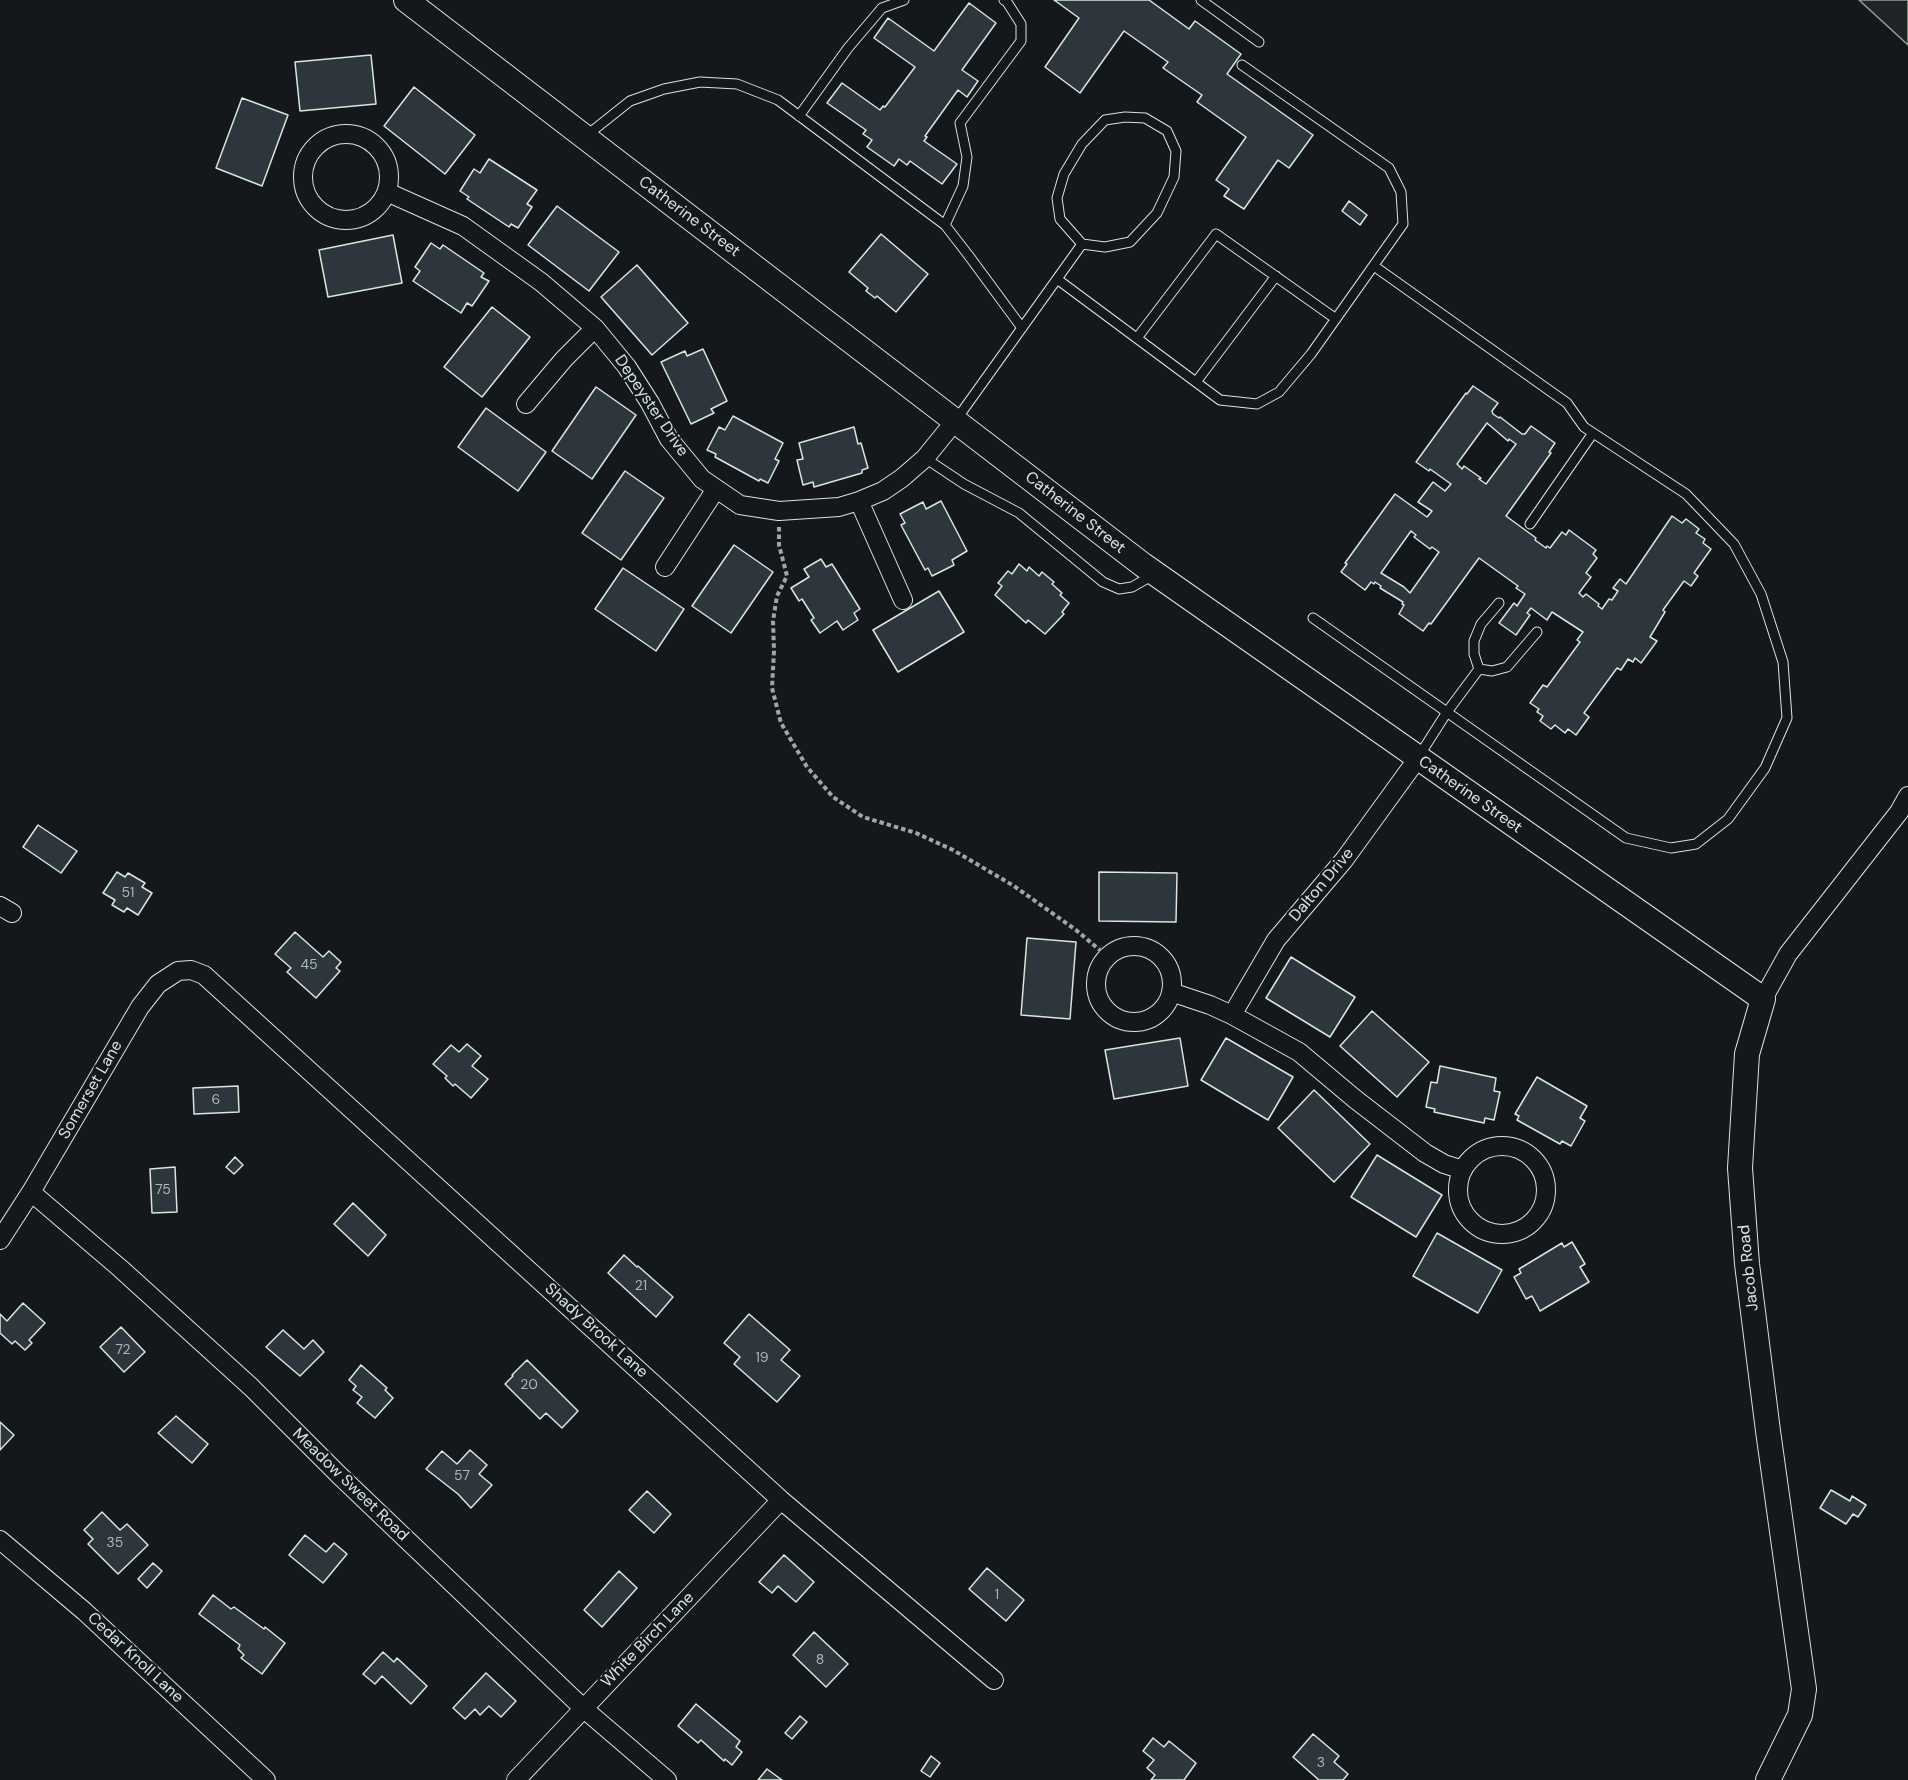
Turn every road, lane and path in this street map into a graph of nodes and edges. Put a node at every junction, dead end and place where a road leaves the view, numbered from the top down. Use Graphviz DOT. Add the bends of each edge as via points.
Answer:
graph roads {
  1 [pos="406,0"];
  2 [pos="903,0"];
  3 [pos="1004,0"];
  4 [pos="1201,0"];
  5 [pos="1259,42"];
  6 [pos="1242,65"];
  7 [pos="799,116"];
  8 [pos="584,138"];
  9 [pos="387,192"];
  10 [pos="945,225"];
  11 [pos="1082,244"];
  12 [pos="1374,266"];
  13 [pos="1276,276"];
  14 [pos="1057,279"];
  15 [pos="1336,319"];
  16 [pos="595,328"];
  17 [pos="1022,328"];
  18 [pos="1137,338"];
  19 [pos="1196,382"];
  20 [pos="526,404"];
  21 [pos="955,421"];
  22 [pos="1593,433"];
  23 [pos="925,458"];
  24 [pos="716,489"];
  25 [pos="858,501"];
  26 [pos="779,511"];
  27 [pos="1530,524"];
  28 [pos="665,567"];
  29 [pos="1156,574"];
  30 [pos="903,600"];
  31 [pos="1499,603"];
  32 [pos="1313,618"];
  33 [pos="1537,632"];
  34 [pos="1479,669"];
  35 [pos="1447,712"];
  36 [pos="1418,758"];
  37 [pos="1908,796"];
  38 [pos="1108,957"];
  39 [pos="204,975"];
  40 [pos="1171,992"];
  41 [pos="1763,999"];
  42 [pos="1232,1015"];
  43 [pos="1463,1170"];
  44 [pos="31,1192"];
  45 [pos="0,1240"];
  46 [pos="781,1500"];
  47 [pos="0,1540"];
  48 [pos="994,1680"];
  49 [pos="583,1708"];
  50 [pos="266,1780"];
  51 [pos="516,1780"];
  52 [pos="667,1780"];
  53 [pos="1768,1780"];
  1 -- 8 [label="street, Catherine Street"];
  2 -- 7 [label="lane" via="882,8"];
  3 -- 10 [label="lane" via="1021,24 1022,41 960,123 966,166 963,186"];
  4 -- 5 [label="lane"];
  6 -- 12 [label="lane" via="1389,168 1401,192 1403,224"];
  7 -- 8 [label="lane" via="778,100 738,84 700,82 630,101"];
  7 -- 10 [label="lane"];
  8 -- 21 [label="street, Catherine Street"];
  9 -- 9 [label="street" via="390,175 386,159 376,145 362,136 345,133 329,137 315,147 306,161 303,178 307,194 316,208 331,217 347,220 364,216 378,206"];
  9 -- 16 [label="street, Depeyster Drive" via="463,226 541,282"];
  10 -- 17 [label="lane"];
  11 -- 11 [label="lane" via="1060,219 1057,198 1064,174 1082,144 1105,120 1145,118 1167,131 1176,151 1173,177 1157,213 1130,242 1105,247"];
  11 -- 14 [label="lane"];
  12 -- 15 [label="lane"];
  12 -- 22 [label="lane" via="1567,403"];
  13 -- 15 [label="lane"];
  13 -- 18 [label="lane" via="1216,234"];
  13 -- 19 [label="lane"];
  14 -- 17 [label="lane"];
  14 -- 18 [label="lane"];
  15 -- 19 [label="lane" via="1279,392 1257,404 1220,400"];
  16 -- 20 [label="street"];
  16 -- 24 [label="street, Depeyster Drive" via="627,367 669,439 702,479"];
  17 -- 21 [label="lane"];
  18 -- 19 [label="lane"];
  21 -- 23 [label="street, Depeyster Drive"];
  21 -- 29 [label="street, Catherine Street"];
  22 -- 27 [label="lane"];
  22 -- 35 [label="lane" via="1686,494 1734,544 1761,594 1783,662 1787,718 1765,768 1728,819 1696,844 1671,848 1626,838"];
  23 -- 25 [label="street, Depeyster Drive" via="882,491"];
  23 -- 29 [label="lane" via="1018,513 1103,582 1119,589 1132,587"];
  24 -- 26 [label="street, Depeyster Drive" via="740,505"];
  24 -- 28 [label="street"];
  25 -- 26 [label="street, Depeyster Drive" via="839,507"];
  25 -- 30 [label="street"];
  26 -- 38 [label="path" via="779,545 787,576 777,596 772,621 772,688 781,723 807,767 833,796 863,817 916,833 953,850 1014,886"];
  29 -- 36 [label="street, Catherine Street"];
  31 -- 34 [label="lane" via="1481,624 1474,641"];
  32 -- 35 [label="lane"];
  33 -- 34 [label="lane" via="1507,667"];
  34 -- 35 [label="lane"];
  35 -- 36 [label="lane"];
  36 -- 41 [label="street, Catherine Street"];
  36 -- 42 [label="street, Dalton Drive" via="1344,860 1276,940"];
  37 -- 41 [label="street, Jacob Road" via="1788,954"];
  38 -- 40 [label="street" via="1135,946 1150,950 1162,958 1170,971"];
  38 -- 40 [label="street" via="1096,983 1106,1010 1118,1019 1148,1020 1160,1012"];
  39 -- 44 [label="street, Somerset Lane" via="178,971 158,984 140,1007"];
  39 -- 46 [label="street, Shady Brook Lane"];
  40 -- 42 [label="street"];
  41 -- 53 [label="street, Jacob Road" via="1747,1054 1740,1168 1747,1264 1804,1689 1800,1715"];
  42 -- 43 [label="street" via="1299,1052 1425,1153"];
  43 -- 43 [label="street" via="1458,1186 1460,1203 1468,1219 1481,1230 1497,1235 1514,1233 1530,1225 1541,1211 1546,1195 1544,1178 1536,1162 1523,1151 1506,1146 1489,1148 1474,1156"];
  44 -- 45 [label="street, Somerset Lane"];
  44 -- 49 [label="street, Meadow Sweet Road" via="251,1387"];
  46 -- 48 [label="street, Shady Brook Lane"];
  46 -- 49 [label="street, White Birch Lane"];
  47 -- 50 [label="street, Cedar Knoll Lane" via="84,1611"];
  49 -- 51 [label="street, White Birch Lane"];
  49 -- 52 [label="street, Meadow Sweet Road"];
}
